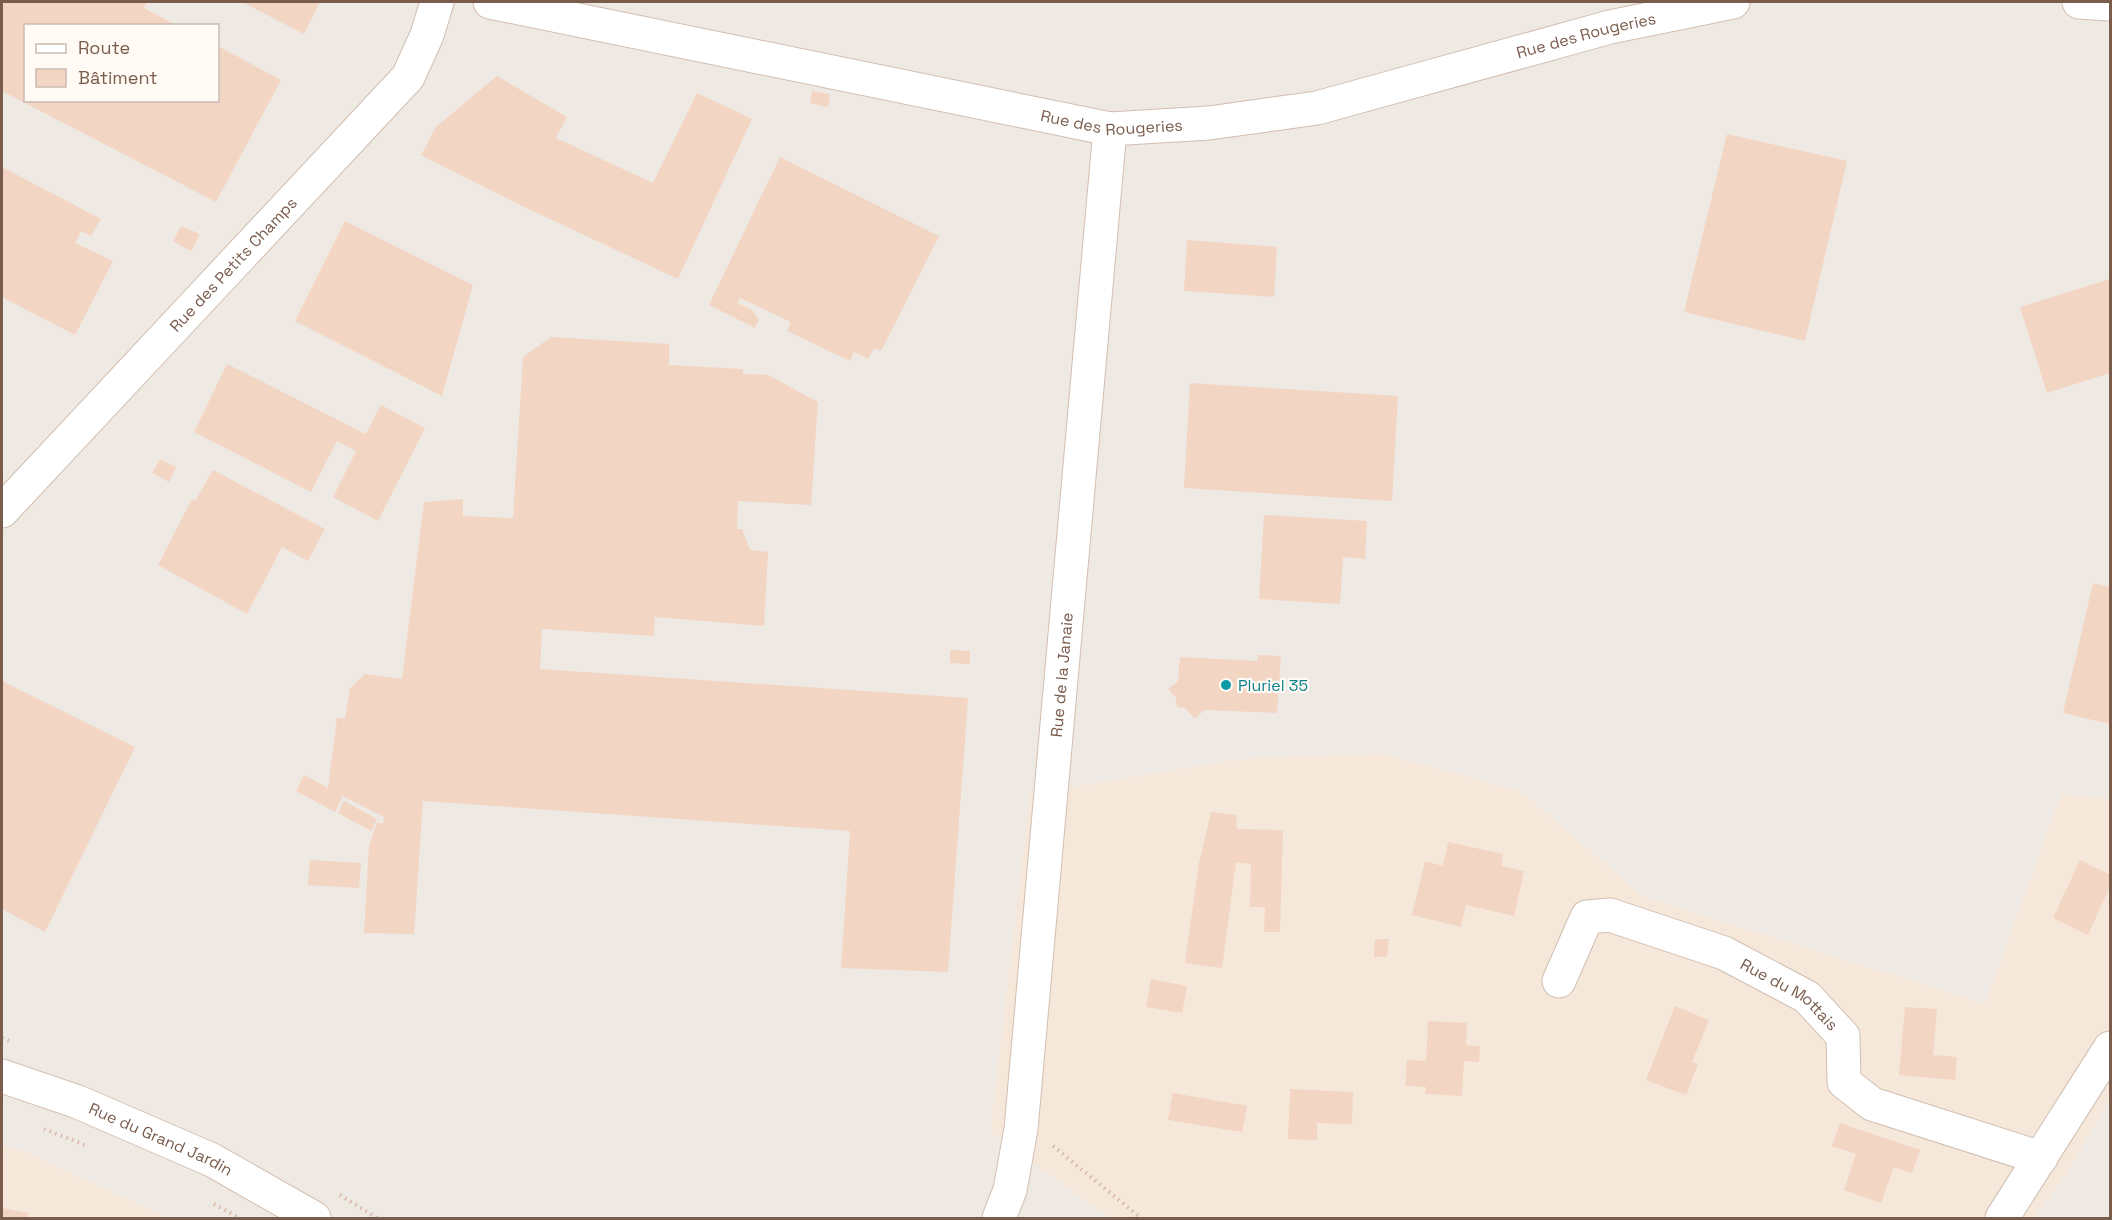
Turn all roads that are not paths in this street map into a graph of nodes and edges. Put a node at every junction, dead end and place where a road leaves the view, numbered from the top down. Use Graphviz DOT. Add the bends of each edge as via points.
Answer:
graph roads {
  1 [pos="437,2"];
  2 [pos="490,2"];
  3 [pos="1733,2"];
  4 [pos="2079,2"];
  5 [pos="2110,4"];
  6 [pos="1110,129"];
  7 [pos="2,511"];
  8 [pos="1559,981"];
  9 [pos="2110,1048"];
  10 [pos="2,1076"];
  11 [pos="2041,1158"];
  12 [pos="314,1218"];
  13 [pos="999,1218"];
  14 [pos="2002,1218"];
  1 -- 7 [label="street, Rue des Petits Champs" via="408,77"];
  2 -- 6 [label="street, Rue des Rougeries"];
  3 -- 6 [label="street, Rue des Rougeries" via="1610,27 1317,108 1209,123"];
  4 -- 5 [label="street"];
  6 -- 13 [label="street, Rue de la Janaie" via="1021,1129 1010,1190"];
  8 -- 11 [label="street, Rue du Mottais" via="1587,916 1610,915 1724,953 1807,998 1843,1036 1844,1082 1872,1104"];
  9 -- 11 [label="street"];
  10 -- 12 [label="street, Rue du Grand Jardin" via="78,1102 212,1160"];
  11 -- 14 [label="street"];
}
